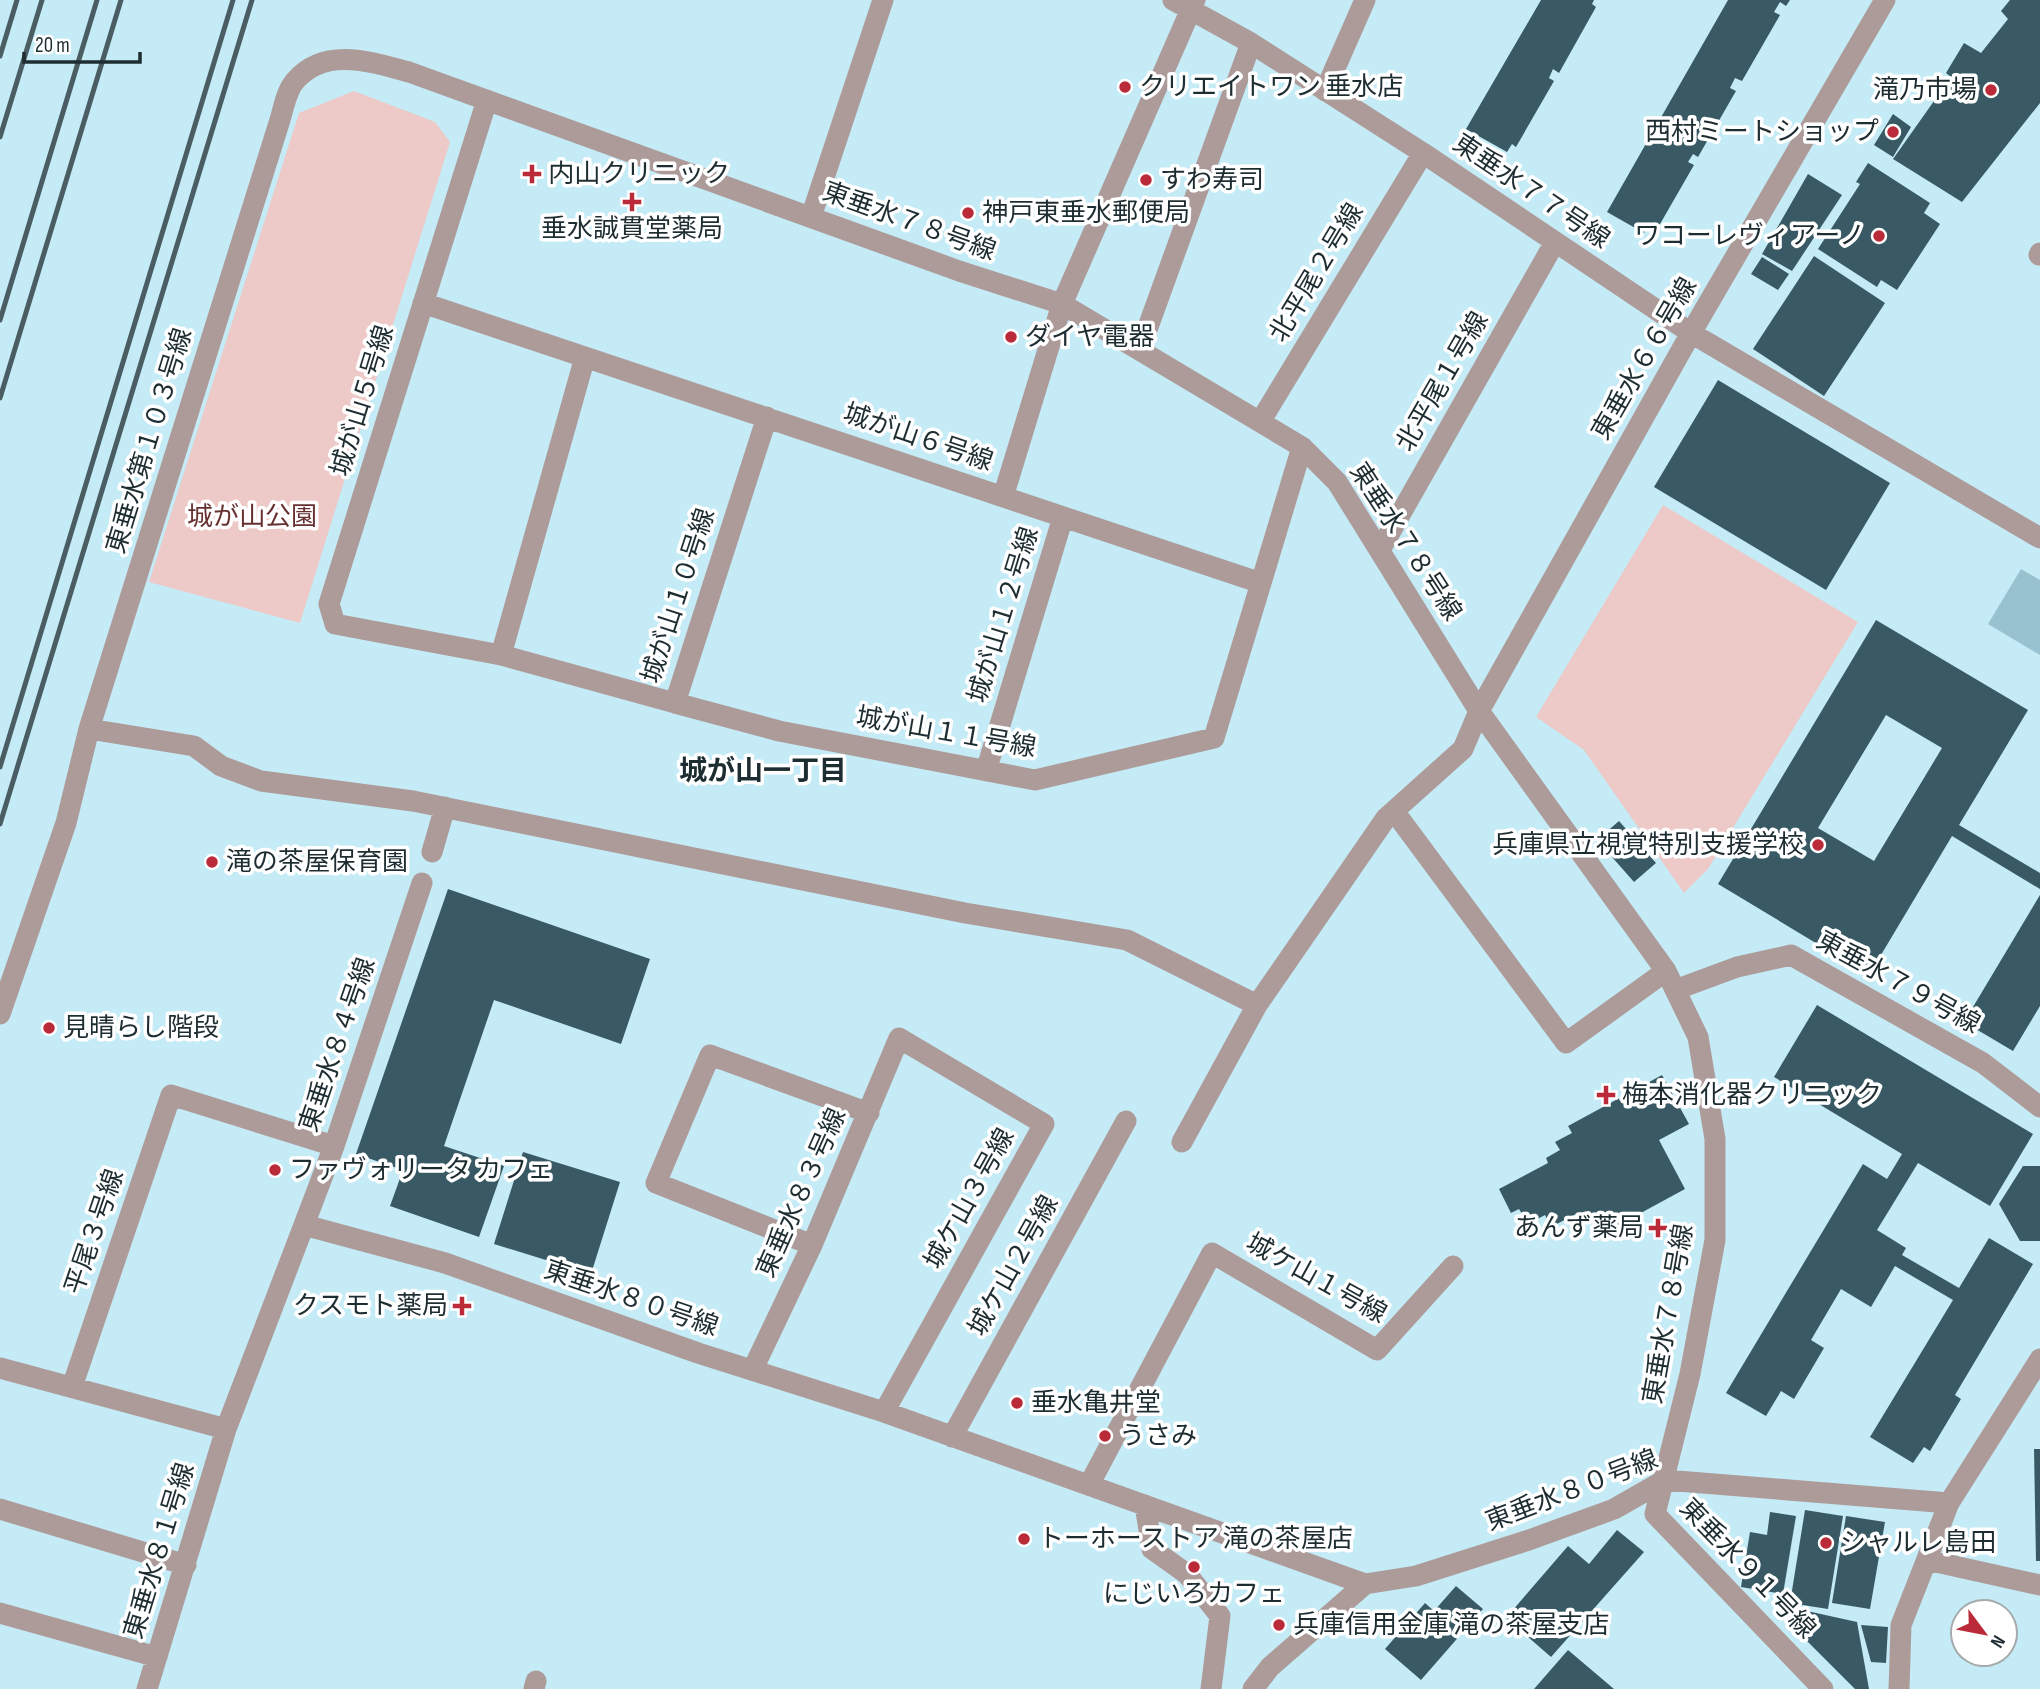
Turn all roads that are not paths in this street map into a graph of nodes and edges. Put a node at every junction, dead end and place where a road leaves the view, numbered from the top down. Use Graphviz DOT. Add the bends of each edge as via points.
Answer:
graph roads {
  1 [pos="883,0"];
  2 [pos="1172,0"];
  3 [pos="1365,0"];
  4 [pos="1885,0"];
  5 [pos="1193,6"];
  6 [pos="1251,43"];
  7 [pos="1325,91"];
  8 [pos="487,100"];
  9 [pos="1423,153"];
  10 [pos="811,217"];
  11 [pos="1555,242"];
  12 [pos="423,303"];
  13 [pos="1062,304"];
  14 [pos="1691,333"];
  15 [pos="1140,349"];
  16 [pos="585,357"];
  17 [pos="767,417"];
  18 [pos="1260,422"];
  19 [pos="1302,447"];
  20 [pos="1003,497"];
  21 [pos="1063,517"];
  22 [pos="2040,538"];
  23 [pos="1380,550"];
  24 [pos="1261,583"];
  25 [pos="500,655"];
  26 [pos="675,703"];
  27 [pos="1479,711"];
  28 [pos="89,729"];
  29 [pos="986,771"];
  30 [pos="445,807"];
  31 [pos="1394,811"];
  32 [pos="432,852"];
  33 [pos="422,883"];
  34 [pos="1671,980"];
  35 [pos="1257,1005"];
  36 [pos="0,1014"];
  37 [pos="899,1038"];
  38 [pos="2038,1100"];
  39 [pos="869,1113"];
  40 [pos="1126,1121"];
  41 [pos="1182,1142"];
  42 [pos="334,1146"];
  43 [pos="304,1225"];
  44 [pos="812,1245"];
  45 [pos="1453,1266"];
  46 [pos="2040,1359"];
  47 [pos="0,1368"];
  48 [pos="753,1369"];
  49 [pos="72,1387"];
  50 [pos="884,1412"];
  51 [pos="226,1429"];
  52 [pos="952,1437"];
  53 [pos="1665,1480"];
  54 [pos="1089,1485"];
  55 [pos="1949,1503"];
  56 [pos="1144,1505"];
  57 [pos="0,1509"];
  58 [pos="1927,1560"];
  59 [pos="186,1565"];
  60 [pos="1365,1584"];
  61 [pos="2040,1585"];
  62 [pos="0,1613"];
  63 [pos="157,1657"];
  64 [pos="147,1689"];
  65 [pos="1211,1689"];
  66 [pos="1253,1689"];
  67 [pos="1823,1689"];
  68 [pos="1899,1689"];
  1 -- 10 [label="street"];
  2 -- 5 [label="street, 東垂水７７号線"];
  3 -- 7 [label="street"];
  4 -- 14 [label="street, 東垂水６６号線"];
  5 -- 6 [label="street, 東垂水７７号線"];
  5 -- 13 [label="street"];
  6 -- 7 [label="street, 東垂水７７号線"];
  6 -- 15 [label="street"];
  7 -- 9 [label="street, 東垂水７７号線"];
  8 -- 10 [label="street, 東垂水７８号線"];
  8 -- 12 [label="street, 城が山５号線"];
  8 -- 28 [label="street, 東垂水第１０３号線" via="356,58 316,64 293,82"];
  9 -- 11 [label="street, 東垂水７７号線"];
  9 -- 18 [label="street, 北平尾２号線"];
  10 -- 13 [label="street, 東垂水７８号線"];
  11 -- 14 [label="street, 東垂水７７号線"];
  11 -- 23 [label="street, 北平尾１号線"];
  12 -- 16 [label="street, 城が山６号線"];
  12 -- 25 [label="street, 城が山５号線" via="329,604 335,624"];
  13 -- 15 [label="street, 東垂水７８号線"];
  13 -- 20 [label="street"];
  14 -- 22 [label="street, 東垂水７７号線"];
  14 -- 27 [label="street, 東垂水６６号線"];
  15 -- 18 [label="street, 東垂水７８号線"];
  16 -- 17 [label="street, 城が山６号線"];
  16 -- 25 [label="street"];
  17 -- 20 [label="street, 城が山６号線"];
  17 -- 26 [label="street, 城が山１０号線"];
  18 -- 19 [label="street, 東垂水７８号線"];
  19 -- 23 [label="street, 東垂水７８号線" via="1337,482"];
  19 -- 24 [label="street"];
  20 -- 21 [label="street, 城が山６号線"];
  21 -- 24 [label="street, 城が山６号線"];
  21 -- 29 [label="street, 城が山１２号線"];
  23 -- 27 [label="street, 東垂水７８号線"];
  24 -- 29 [label="street, 城が山１１号線" via="1214,738 1035,780"];
  25 -- 26 [label="street, 城が山１０号線"];
  26 -- 29 [label="street, 城が山１１号線" via="779,731"];
  27 -- 31 [label="street, 東垂水６６号線" via="1463,749"];
  27 -- 34 [label="street, 東垂水７８号線"];
  28 -- 30 [label="street" via="194,746 221,766 261,781"];
  28 -- 36 [label="street, 東垂水第１０３号線" via="66,823"];
  30 -- 32 [label="street"];
  30 -- 35 [label="street" via="965,913 1127,940"];
  31 -- 34 [label="street, 東垂水７９号線" via="1566,1044"];
  31 -- 35 [label="street, 東垂水６６号線"];
  33 -- 42 [label="street, 東垂水８４号線"];
  34 -- 38 [label="street, 東垂水７９号線" via="1791,955 1983,1063"];
  34 -- 53 [label="street, 東垂水７８号線" via="1698,1037 1715,1139 1715,1240"];
  35 -- 41 [label="street, 東垂水６６号線"];
  37 -- 39 [label="street, 東垂水８３号線"];
  37 -- 50 [label="street, 城ケ山３号線" via="1044,1124"];
  39 -- 44 [label="street, 東垂水８３号線"];
  39 -- 44 [label="street" via="710,1055 656,1184"];
  40 -- 52 [label="street, 城ケ山２号線"];
  42 -- 43 [label="street, 東垂水８４号線"];
  42 -- 49 [label="street, 平尾３号線" via="171,1095"];
  43 -- 48 [label="street, 東垂水８０号線" via="445,1263"];
  43 -- 51 [label="street"];
  44 -- 48 [label="street, 東垂水８３号線"];
  45 -- 54 [label="street, 城ケ山１号線" via="1377,1350 1212,1253"];
  46 -- 55 [label="street"];
  47 -- 49 [label="street"];
  48 -- 50 [label="street, 東垂水８０号線"];
  49 -- 51 [label="street"];
  50 -- 52 [label="street, 東垂水８０号線"];
  51 -- 59 [label="street, 東垂水８１号線"];
  52 -- 54 [label="street, 東垂水８０号線"];
  53 -- 55 [label="street, 東垂水８０号線"];
  53 -- 60 [label="street, 東垂水８０号線" via="1614,1509 1529,1540 1416,1576"];
  53 -- 67 [label="street, 東垂水９１号線" via="1655,1514"];
  54 -- 56 [label="street, 東垂水８０号線"];
  55 -- 58 [label="street"];
  56 -- 60 [label="street, 東垂水８０号線"];
  56 -- 65 [label="street" via="1152,1549 1187,1574 1220,1616"];
  57 -- 59 [label="street"];
  58 -- 61 [label="street"];
  58 -- 68 [label="street" via="1900,1625"];
  59 -- 63 [label="street, 東垂水８１号線"];
  60 -- 66 [label="street" via="1269,1667"];
  62 -- 63 [label="street"];
  63 -- 64 [label="street, 東垂水８１号線"];
}
